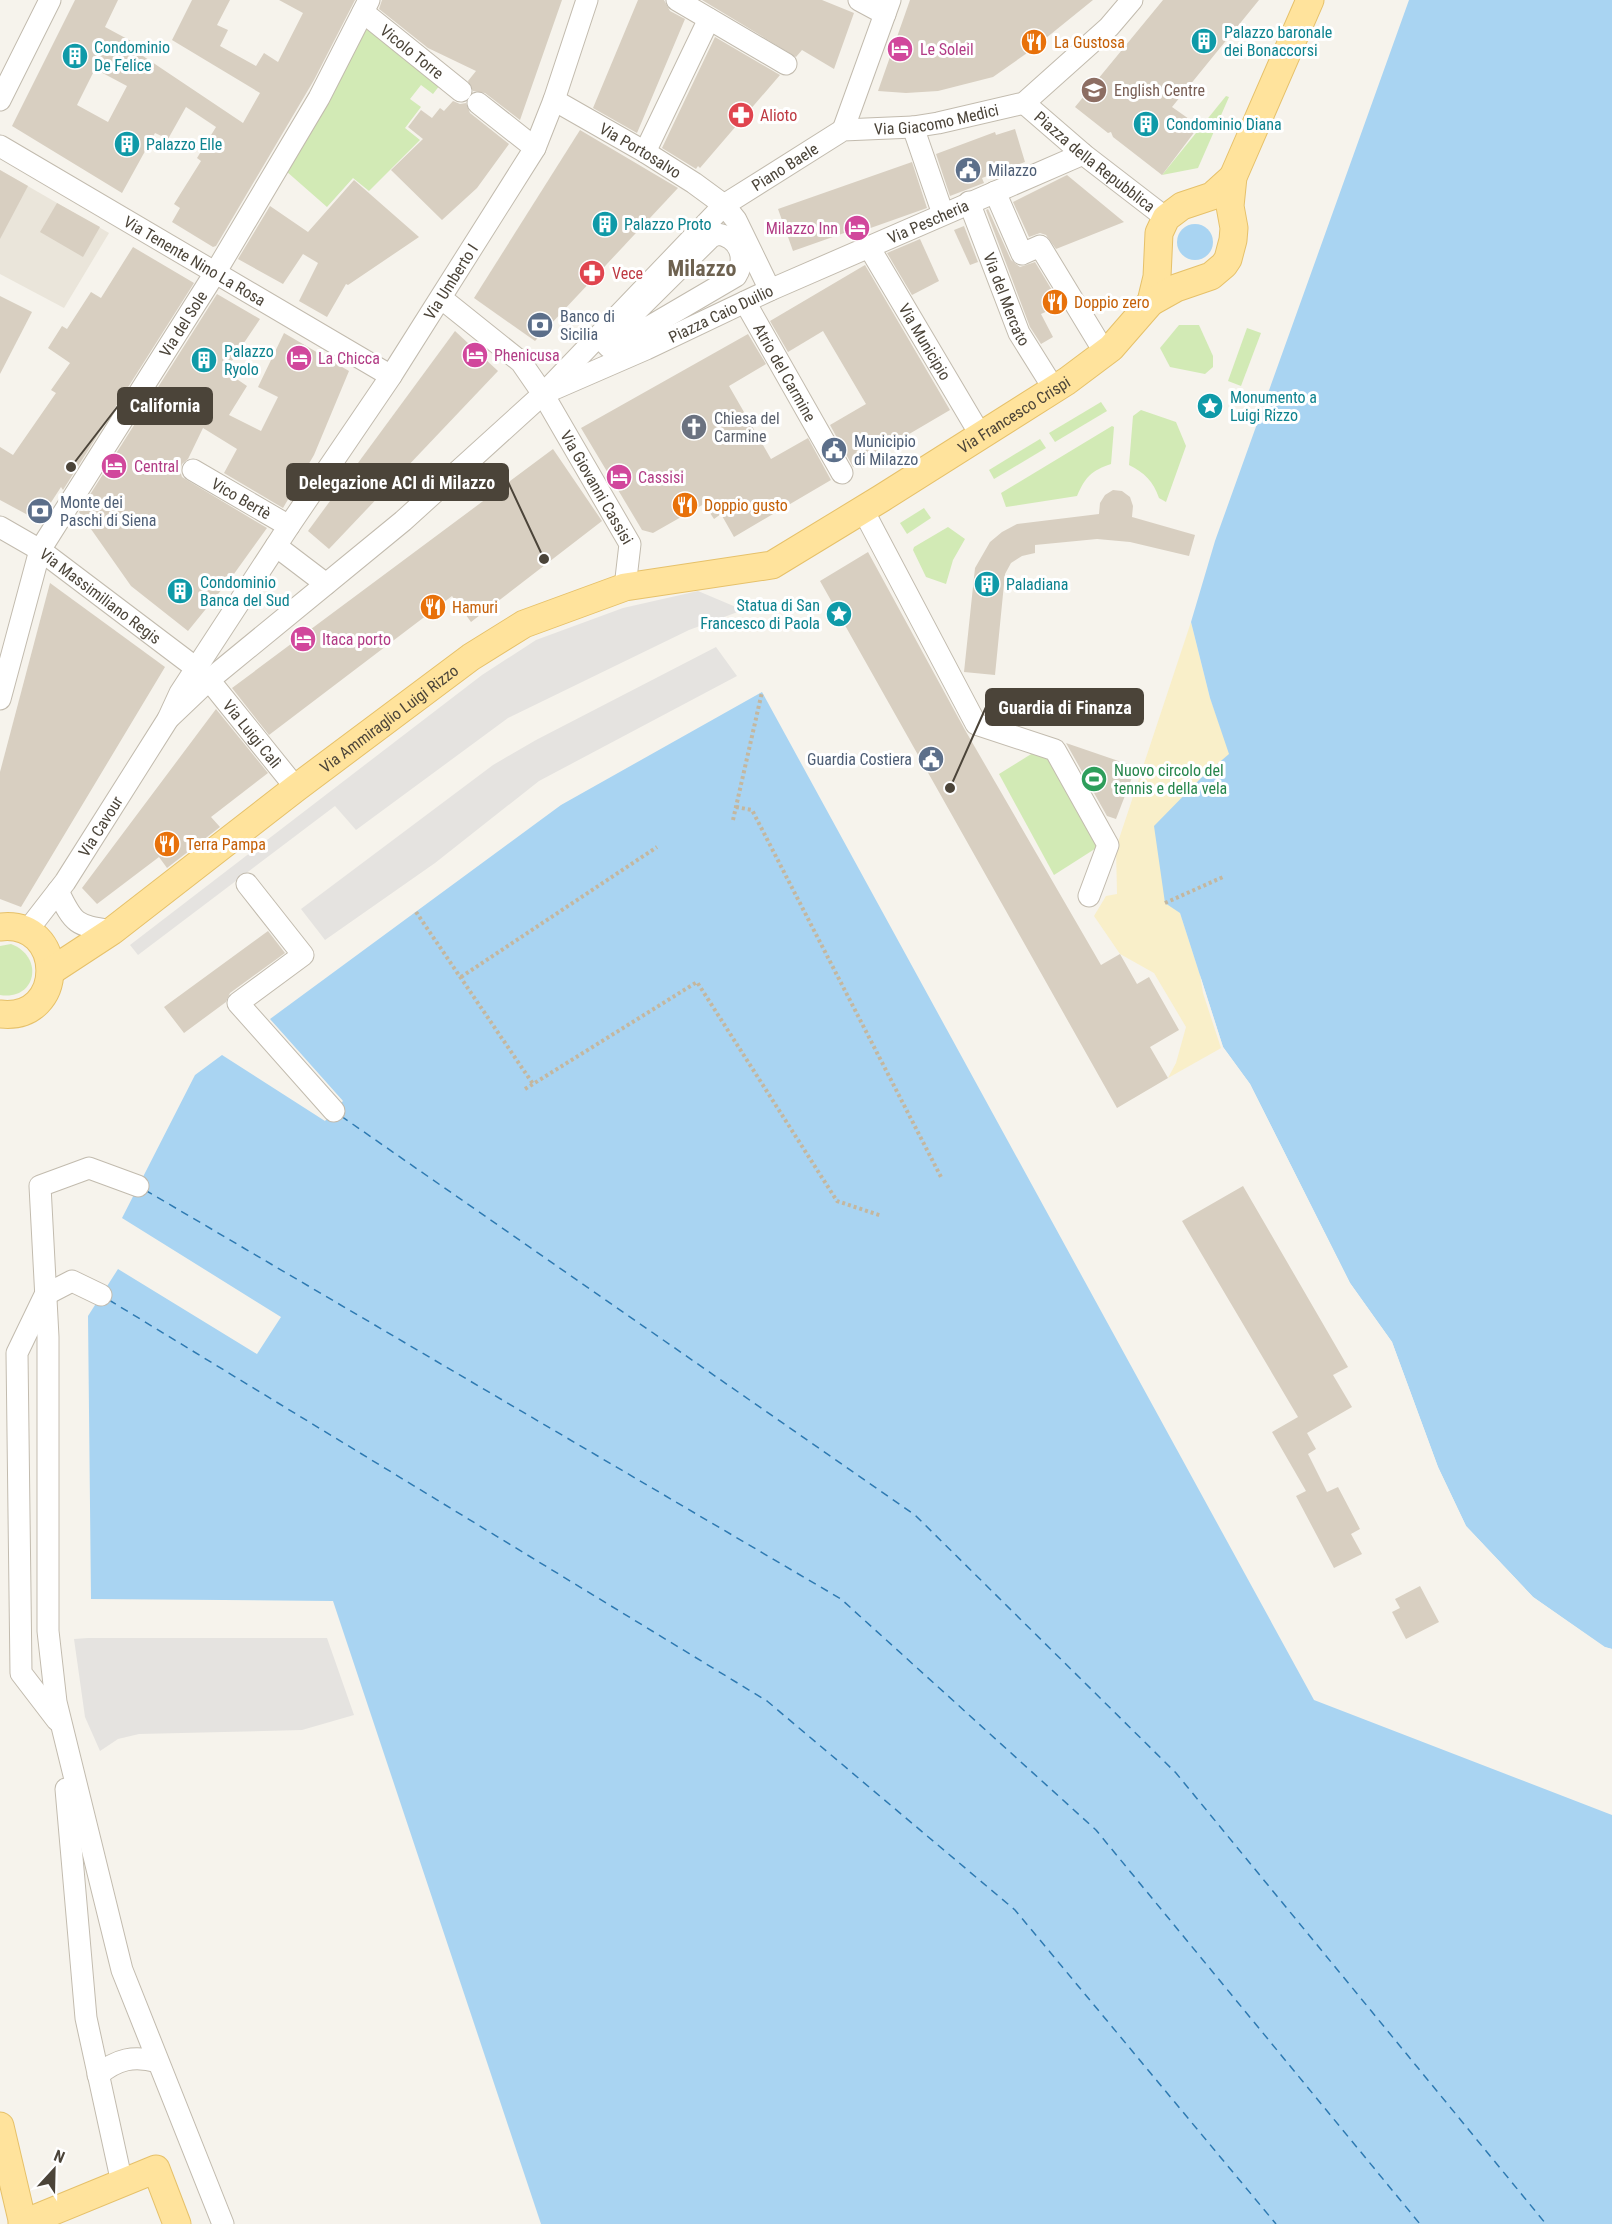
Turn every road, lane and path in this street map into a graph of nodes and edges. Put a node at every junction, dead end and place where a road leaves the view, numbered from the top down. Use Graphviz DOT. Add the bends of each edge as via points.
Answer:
graph roads {
  1 [pos="50,0"];
  2 [pos="587,0"];
  3 [pos="677,0"];
  4 [pos="859,0"];
  5 [pos="1132,0"];
  6 [pos="1310,0"];
  7 [pos="366,6"];
  8 [pos="887,7"];
  9 [pos="709,19"];
  10 [pos="786,63"];
  11 [pos="0,100"];
  12 [pos="554,100"];
  13 [pos="1024,103"];
  14 [pos="913,127"];
  15 [pos="843,130"];
  16 [pos="0,146"];
  17 [pos="535,148"];
  18 [pos="645,152"];
  19 [pos="1083,154"];
  20 [pos="1233,177"];
  21 [pos="995,192"];
  22 [pos="969,202"];
  23 [pos="724,205"];
  24 [pos="943,214"];
  25 [pos="1166,218"];
  26 [pos="728,236"];
  27 [pos="869,247"];
  28 [pos="215,273"];
  29 [pos="770,290"];
  30 [pos="441,298"];
  31 [pos="745,302"];
  32 [pos="1151,302"];
  33 [pos="602,333"];
  34 [pos="1105,352"];
  35 [pos="617,360"];
  36 [pos="391,376"];
  37 [pos="1054,389"];
  38 [pos="543,394"];
  39 [pos="981,436"];
  40 [pos="193,470"];
  41 [pos="842,473"];
  42 [pos="863,510"];
  43 [pos="289,526"];
  44 [pos="0,527"];
  45 [pos="276,546"];
  46 [pos="40,550"];
  47 [pos="772,565"];
  48 [pos="326,584"];
  49 [pos="625,587"];
  50 [pos="203,674"];
  51 [pos="762,692"];
  52 [pos="0,699"];
  53 [pos="296,788"];
  54 [pos="736,807"];
  55 [pos="733,820"];
  56 [pos="657,847"];
  57 [pos="1223,877"];
  58 [pos="247,884"];
  59 [pos="58,891"];
  60 [pos="1089,896"];
  61 [pos="1166,903"];
  62 [pos="416,912"];
  63 [pos="0,927"];
  64 [pos="27,931"];
  65 [pos="112,931"];
  66 [pos="51,971"];
  67 [pos="461,977"];
  68 [pos="1,1016"];
  69 [pos="533,1084"];
  70 [pos="525,1089"];
  71 [pos="334,1111"];
  72 [pos="942,1179"];
  73 [pos="138,1186"];
  74 [pos="882,1216"];
  75 [pos="45,1295"];
  76 [pos="101,1295"];
  77 [pos="61,1725"];
  78 [pos="158,2062"];
  79 [pos="98,2075"];
  80 [pos="0,2126"];
  81 [pos="122,2183"];
  82 [pos="22,2224"];
  83 [pos="177,2224"];
  84 [pos="223,2224"];
  1 -- 11 [label="street"];
  2 -- 12 [label="street, Via Umberto I"];
  3 -- 9 [label="street"];
  4 -- 8 [label="street"];
  5 -- 13 [label="street, Via Giacomo Medici" via="1109,27"];
  6 -- 20 [label="main road"];
  7 -- 17 [label="street, Vicolo Torre" via="469,97"];
  7 -- 28 [label="street, Via del Sole" via="319,98"];
  8 -- 15 [label="street"];
  9 -- 10 [label="street"];
  9 -- 18 [label="street"];
  12 -- 17 [label="street, Via Umberto I"];
  12 -- 18 [label="street, Via Portosalvo"];
  13 -- 14 [label="street, Via Giacomo Medici"];
  13 -- 19 [label="street, Piazza della Repubblica"];
  14 -- 15 [label="street, Via Giacomo Medici"];
  14 -- 24 [label="street"];
  15 -- 23 [label="street, Piano Baele"];
  16 -- 28 [label="street, Via Tenente Nino La Rosa"];
  17 -- 30 [label="street, Via Umberto I"];
  18 -- 23 [label="street, Via Portosalvo"];
  19 -- 21 [label="street, Via Pescheria"];
  19 -- 25 [label="street, Piazza della Repubblica"];
  20 -- 25 [label="main road, Piazza della Repubblica" via="1212,196 1182,206"];
  20 -- 32 [label="main road" via="1230,206 1234,228 1228,259 1211,276"];
  21 -- 22 [label="street, Via Pescheria"];
  21 -- 34 [label="street" via="1022,254 1040,246"];
  22 -- 24 [label="street, Via Pescheria"];
  22 -- 37 [label="street, Via del Mercato" via="1019,333"];
  23 -- 29 [label="street, Piazza Caio Duilio" via="736,220"];
  23 -- 33 [label="street"];
  24 -- 27 [label="street, Via Pescheria"];
  25 -- 32 [label="main road, Piazza della Repubblica" via="1159,233 1157,277"];
  26 -- 26 [label="street, Piazza Caio Duilio" via="711,237 607,340 609,348 736,276 743,259 735,241"];
  27 -- 29 [label="street, Via Pescheria"];
  27 -- 39 [label="street, Via Municipio"];
  28 -- 36 [label="street, Via Tenente Nino La Rosa"];
  28 -- 46 [label="street, Via del Sole"];
  29 -- 31 [label="street, Piazza Caio Duilio"];
  30 -- 36 [label="street, Via Umberto I"];
  30 -- 38 [label="street, Via Giovanni Cassisi" via="521,362"];
  31 -- 35 [label="street, Piazza Caio Duilio"];
  31 -- 41 [label="street, Atrio del Carmine"];
  32 -- 34 [label="main road, Via Francesco Crispi"];
  33 -- 35 [label="street" via="602,345"];
  33 -- 38 [label="street"];
  34 -- 37 [label="main road, Via Francesco Crispi"];
  35 -- 38 [label="street, Piazza Caio Duilio"];
  36 -- 43 [label="street, Via Umberto I"];
  37 -- 39 [label="main road, Via Francesco Crispi"];
  38 -- 48 [label="street" via="403,521"];
  38 -- 49 [label="street, Via Giovanni Cassisi" via="630,544"];
  39 -- 42 [label="main road, Via Francesco Crispi"];
  40 -- 43 [label="street, Vico Bertè"];
  42 -- 47 [label="main road, Via Francesco Crispi"];
  42 -- 60 [label="street" via="976,724 1055,750 1108,845"];
  43 -- 45 [label="street, Via Umberto I"];
  44 -- 46 [label="street, Via Massimiliano Regis"];
  45 -- 48 [label="street"];
  45 -- 50 [label="street, Via Umberto I"];
  46 -- 50 [label="street, Via Massimiliano Regis"];
  46 -- 52 [label="street, Via del Sole"];
  47 -- 49 [label="main road, Via Ammiraglio Luigi Rizzo"];
  48 -- 50 [label="street"];
  49 -- 53 [label="main road, Via Ammiraglio Luigi Rizzo" via="524,624 471,657"];
  50 -- 53 [label="street, Via Luigi Calì"];
  50 -- 59 [label="street, Via Cavour" via="180,693 168,719"];
  51 -- 54 [label="path"];
  53 -- 65 [label="main road, Via Ammiraglio Luigi Rizzo"];
  54 -- 55 [label="path"];
  54 -- 72 [label="path" via="752,810"];
  56 -- 67 [label="path"];
  57 -- 61 [label="path"];
  58 -- 71 [label="street" via="303,956 238,1003"];
  59 -- 64 [label="street, Via Cavour"];
  59 -- 65 [label="street" via="70,916 82,926"];
  62 -- 67 [label="path"];
  63 -- 64 [label="main road"];
  64 -- 66 [label="main road" via="44,948"];
  65 -- 66 [label="main road, Via Ammiraglio Luigi Rizzo"];
  66 -- 68 [label="main road" via="46,990 35,1005"];
  67 -- 69 [label="path"];
  69 -- 70 [label="path"];
  69 -- 74 [label="path" via="697,982 837,1201"];
  73 -- 75 [label="street" via="89,1168 40,1186"];
  75 -- 76 [label="street" via="72,1281"];
  75 -- 77 [label="street" via="48,1631"];
  75 -- 77 [label="street" via="17,1353 19,1631 21,1673"];
  77 -- 78 [label="street" via="122,1970"];
  77 -- 79 [label="street" via="86,2018"];
  78 -- 79 [label="street" via="141,2057 111,2063"];
  78 -- 84 [label="street"];
  79 -- 81 [label="street"];
  80 -- 82 [label="main road"];
  81 -- 82 [label="main road"];
  81 -- 83 [label="main road" via="156,2169"];
}
